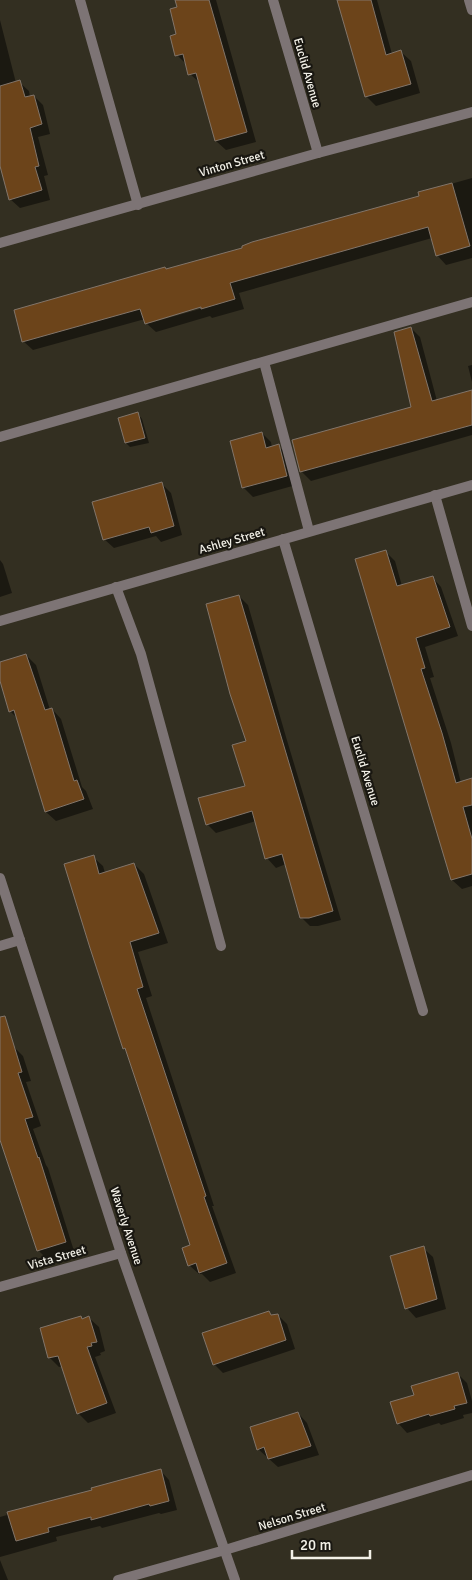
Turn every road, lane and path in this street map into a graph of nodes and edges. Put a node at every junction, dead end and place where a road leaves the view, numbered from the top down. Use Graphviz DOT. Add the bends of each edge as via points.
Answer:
graph roads {
  1 [pos="80,0"];
  2 [pos="273,0"];
  3 [pos="469,0"];
  4 [pos="472,10"];
  5 [pos="472,112"];
  6 [pos="318,153"];
  7 [pos="138,204"];
  8 [pos="0,244"];
  9 [pos="472,302"];
  10 [pos="264,362"];
  11 [pos="0,437"];
  12 [pos="472,485"];
  13 [pos="435,495"];
  14 [pos="309,531"];
  15 [pos="283,539"];
  16 [pos="116,587"];
  17 [pos="0,621"];
  18 [pos="472,626"];
  19 [pos="0,878"];
  20 [pos="20,940"];
  21 [pos="0,946"];
  22 [pos="221,946"];
  23 [pos="424,1011"];
  24 [pos="121,1253"];
  25 [pos="0,1287"];
  26 [pos="472,1475"];
  27 [pos="225,1550"];
  28 [pos="118,1580"];
  29 [pos="235,1580"];
  1 -- 7 [label="street"];
  2 -- 6 [label="street, Euclid Avenue"];
  3 -- 4 [label="street"];
  5 -- 6 [label="street, Vinton Street"];
  6 -- 7 [label="street, Vinton Street"];
  7 -- 8 [label="street, Vinton Street"];
  9 -- 10 [label="street"];
  10 -- 11 [label="street"];
  10 -- 14 [label="street"];
  12 -- 13 [label="street, Ashley Street"];
  13 -- 14 [label="street, Ashley Street"];
  13 -- 18 [label="street"];
  14 -- 15 [label="street, Ashley Street"];
  15 -- 16 [label="street, Ashley Street"];
  15 -- 23 [label="street, Euclid Avenue"];
  16 -- 17 [label="street, Ashley Street"];
  16 -- 22 [label="street" via="141,654"];
  19 -- 20 [label="street, Waverly Avenue"];
  20 -- 21 [label="street"];
  20 -- 24 [label="street, Waverly Avenue"];
  24 -- 25 [label="street, Vista Street"];
  24 -- 27 [label="street, Waverly Avenue"];
  26 -- 27 [label="street, Nelson Street"];
  27 -- 28 [label="street, Nelson Street"];
  27 -- 29 [label="street, Waverly Avenue"];
}
